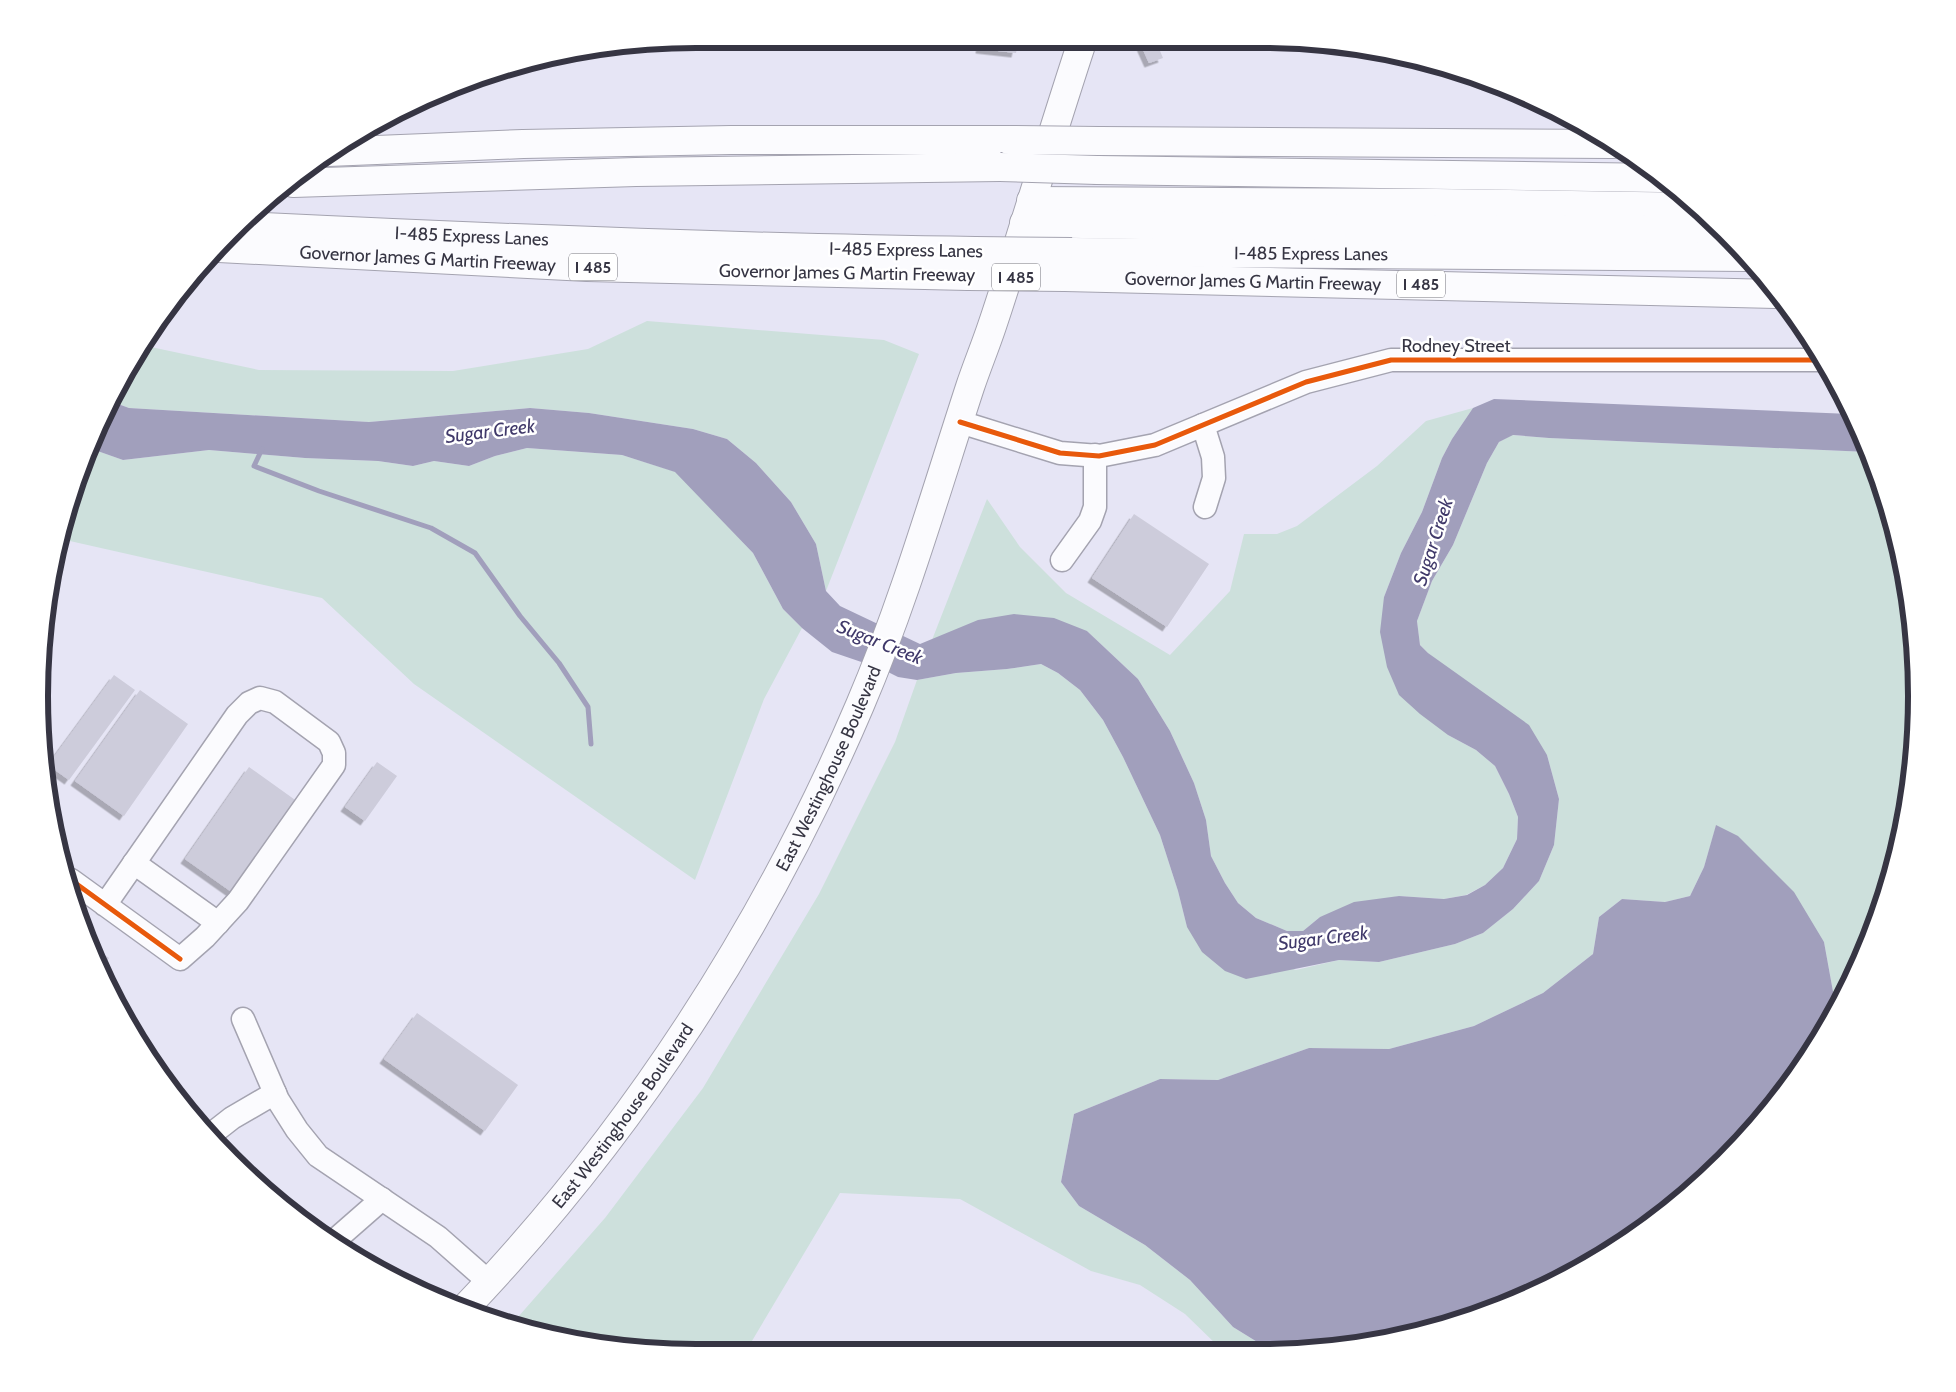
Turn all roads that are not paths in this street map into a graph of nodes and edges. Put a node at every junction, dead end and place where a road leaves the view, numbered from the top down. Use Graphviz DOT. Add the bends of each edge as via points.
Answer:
graph roads {
  1 [pos="1080,48"];
  2 [pos="1600,144"];
  3 [pos="344,152"];
  4 [pos="343,153"];
  5 [pos="636,172"];
  6 [pos="1649,178"];
  7 [pos="300,183"];
  8 [pos="1687,207"];
  9 [pos="1028,212"];
  10 [pos="249,226"];
  11 [pos="1711,230"];
  12 [pos="226,248"];
  13 [pos="1738,257"];
  14 [pos="971,264"];
  15 [pos="1069,264"];
  16 [pos="1768,294"];
  17 [pos="1814,360"];
  18 [pos="960,422"];
  19 [pos="1203,425"];
  20 [pos="1095,455"];
  21 [pos="1205,506"];
  22 [pos="1062,560"];
  23 [pos="134,863"];
  24 [pos="76,883"];
  25 [pos="105,904"];
  26 [pos="218,923"];
  27 [pos="244,1019"];
  28 [pos="275,1093"];
  29 [pos="215,1131"];
  30 [pos="382,1199"];
  31 [pos="339,1237"];
  32 [pos="489,1282"];
  33 [pos="470,1303"];
  1 -- 9 [label="main road, East Westinghouse Boulevard"];
  2 -- 3 [label="main road, bridge" via="721,140"];
  4 -- 5 [label="main road"];
  5 -- 6 [label="main road, bridge" via="1000,167"];
  5 -- 7 [label="main road"];
  8 -- 9 [label="main road" via="1436,203"];
  9 -- 11 [label="main road" via="1380,229"];
  9 -- 18 [label="main road, East Westinghouse Boulevard"];
  10 -- 14 [label="main road, I-485 Express Lanes / I 485" via="807,249"];
  12 -- 14 [label="main road, Governor James G Martin Freeway / I 485" via="587,267"];
  13 -- 15 [label="main road, I-485 Express Lanes / I 485"];
  14 -- 15 [label="main road, Governor James G Martin Freeway / I 485, bridge"];
  15 -- 16 [label="main road, Governor James G Martin Freeway / I 485"];
  17 -- 19 [label="street, Rodney Street" via="1391,360 1306,382"];
  18 -- 20 [label="street, Rodney Street" via="1060,453"];
  18 -- 32 [label="main road, East Westinghouse Boulevard" via="906,588 859,707 829,774 746,934 691,1024 635,1105 571,1187"];
  19 -- 20 [label="street, Rodney Street" via="1155,445"];
  19 -- 21 [label="street" via="1213,457 1214,478"];
  20 -- 22 [label="street" via="1095,507 1090,521"];
  23 -- 25 [label="street"];
  23 -- 26 [label="street"];
  23 -- 26 [label="street" via="238,715 249,703 260,698 275,702 329,742 334,765 238,901"];
  24 -- 25 [label="street"];
  25 -- 26 [label="street" via="180,959"];
  27 -- 28 [label="street"];
  28 -- 29 [label="street"];
  28 -- 30 [label="street" via="297,1130 318,1156"];
  30 -- 31 [label="street"];
  30 -- 32 [label="street" via="438,1236"];
  32 -- 33 [label="main road, East Westinghouse Boulevard"];
}
